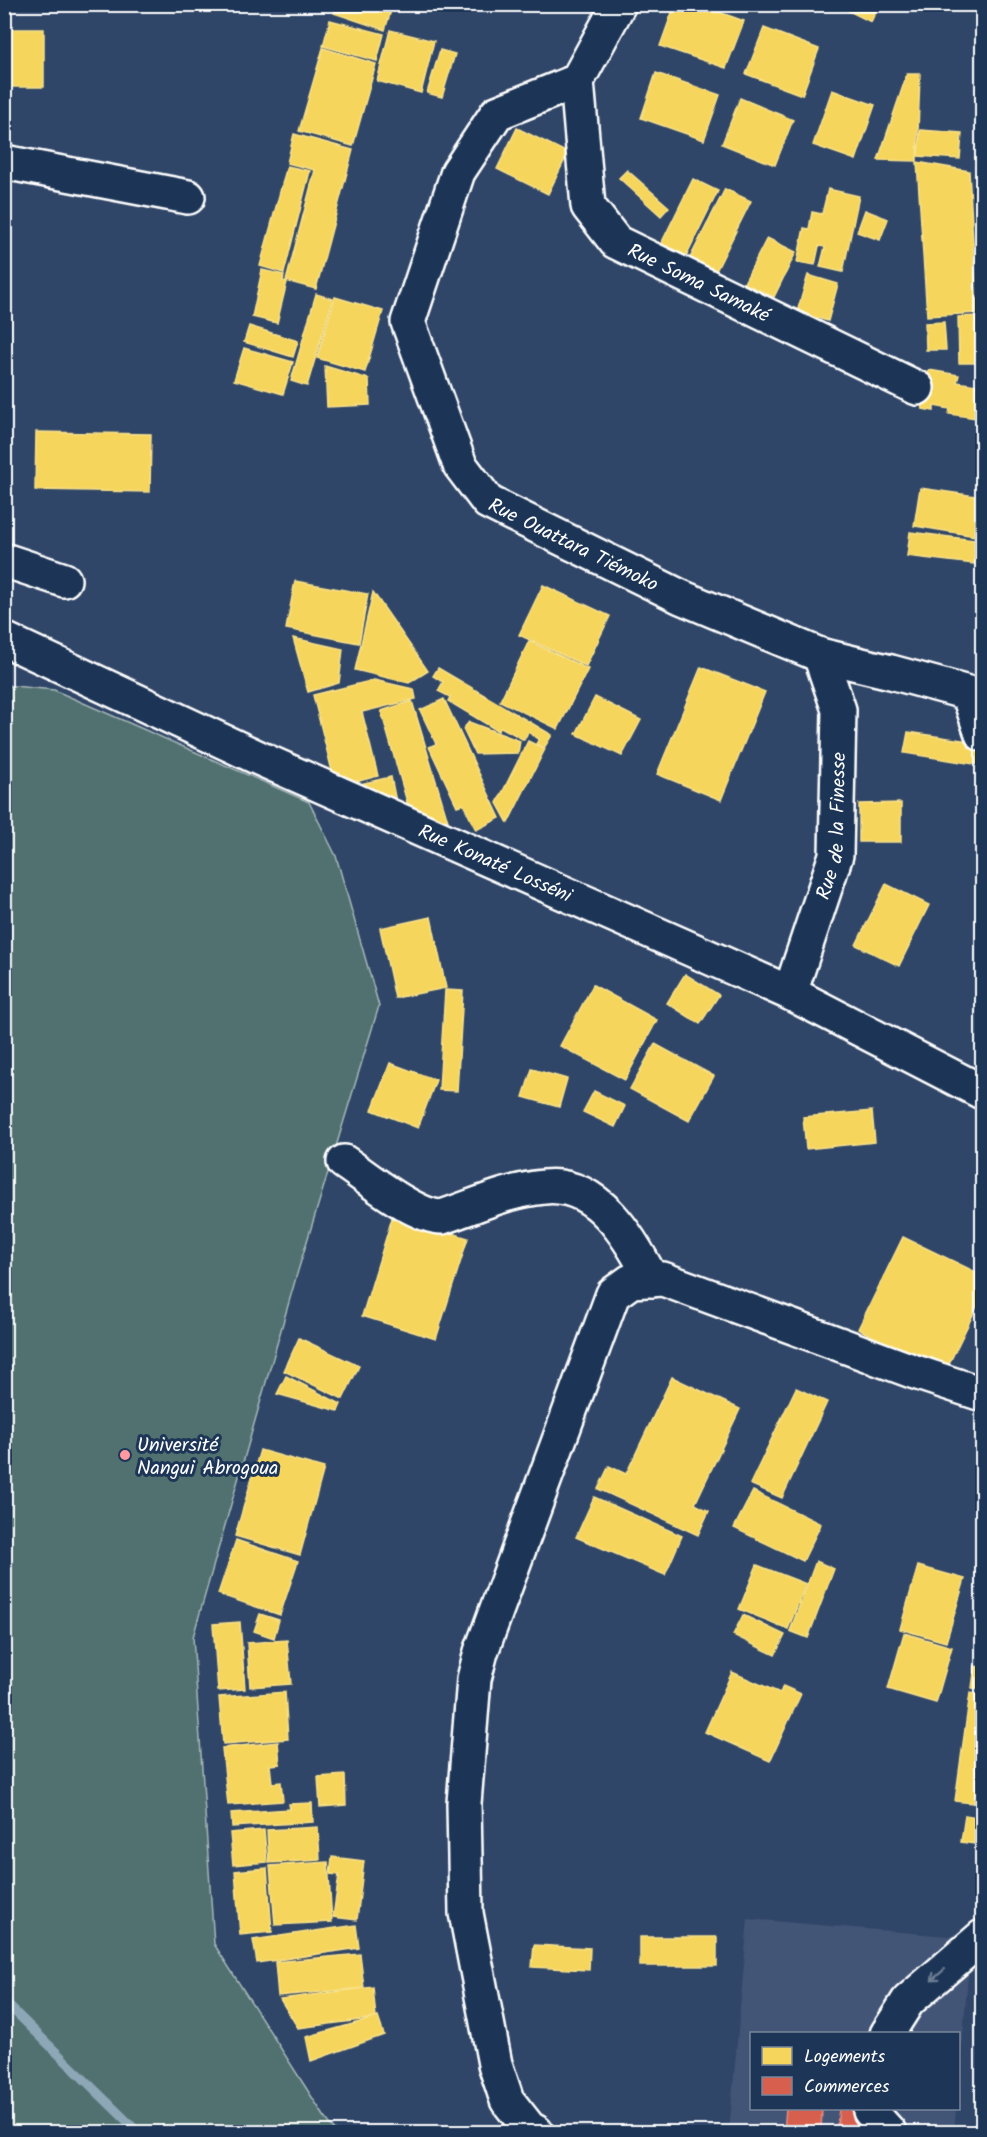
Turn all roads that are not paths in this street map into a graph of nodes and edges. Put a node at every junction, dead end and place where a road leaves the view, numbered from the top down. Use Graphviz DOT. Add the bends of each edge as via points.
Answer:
graph roads {
  1 [pos="619,4"];
  2 [pos="578,81"];
  3 [pos="4,162"];
  4 [pos="188,197"];
  5 [pos="917,388"];
  6 [pos="4,560"];
  7 [pos="64,580"];
  8 [pos="4,639"];
  9 [pos="820,655"];
  10 [pos="982,734"];
  11 [pos="790,993"];
  12 [pos="982,1092"];
  13 [pos="344,1162"];
  14 [pos="652,1280"];
  15 [pos="982,1394"];
  16 [pos="982,1937"];
  17 [pos="888,2032"];
  18 [pos="536,2133"];
  1 -- 2 [label="street"];
  2 -- 5 [label="street, Rue Soma Samaké" via="588,206 616,242"];
  2 -- 9 [label="street, Rue Ouattara Tiémoko" via="497,113 458,172 408,322 460,465 488,502 681,597"];
  3 -- 4 [label="street"];
  6 -- 7 [label="street"];
  8 -- 11 [label="street, Rue Konaté Losséni" via="261,759"];
  9 -- 10 [label="street, Rue Ouattara Tiémoko" via="968,693"];
  9 -- 11 [label="street, Rue de la Finesse" via="839,710 836,855"];
  11 -- 12 [label="street, Rue Konaté Losséni"];
  13 -- 14 [label="street" via="423,1214 435,1217 518,1191 546,1186 578,1191 603,1208 632,1241"];
  14 -- 15 [label="street" via="663,1279"];
  14 -- 18 [label="street" via="631,1281 613,1294 474,1679 464,1803 466,1914 495,2064 507,2100"];
  16 -- 17 [label="street, one-way" via="908,2001"];
}
